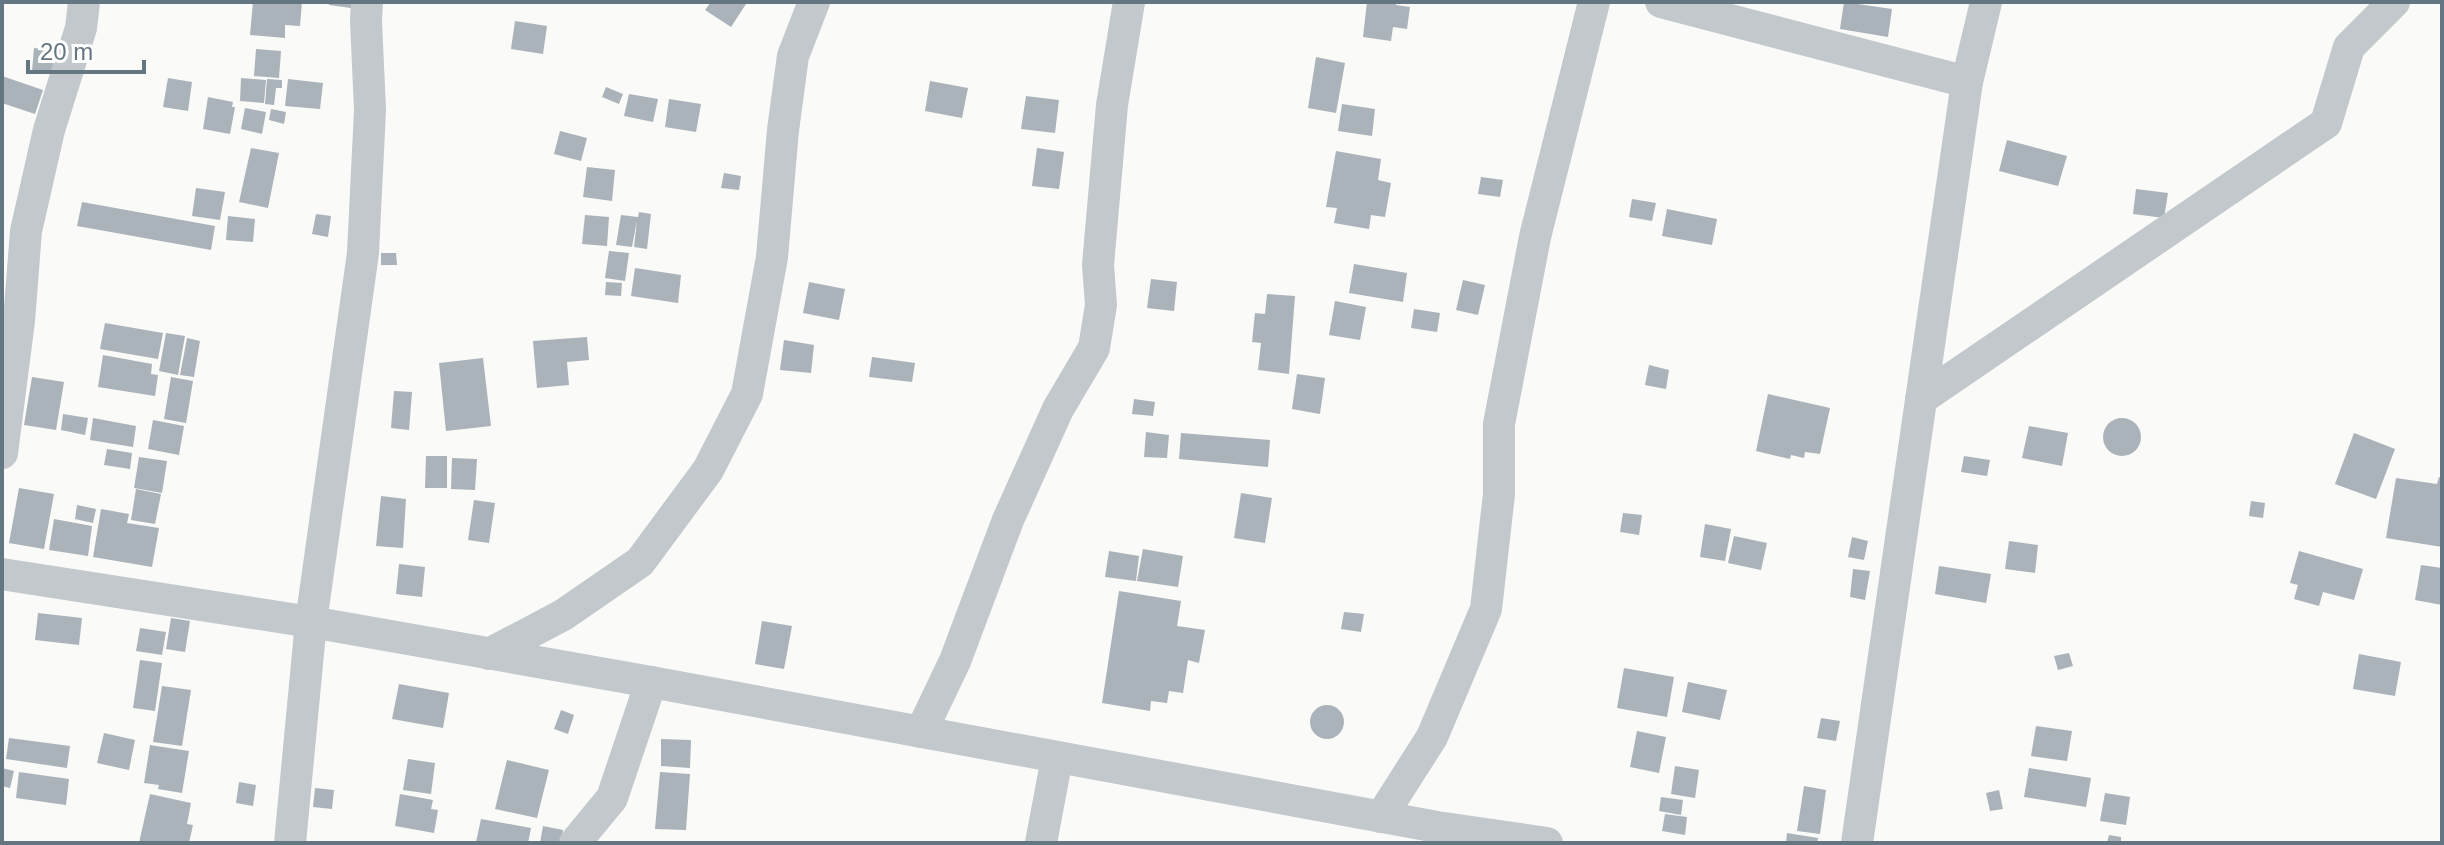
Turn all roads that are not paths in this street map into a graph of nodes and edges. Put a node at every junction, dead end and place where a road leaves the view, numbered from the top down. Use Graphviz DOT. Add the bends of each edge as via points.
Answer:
graph roads {
  1 [pos="84,2"];
  2 [pos="367,2"];
  3 [pos="814,2"];
  4 [pos="1129,2"];
  5 [pos="1594,2"];
  6 [pos="1661,2"];
  7 [pos="1986,2"];
  8 [pos="2394,2"];
  9 [pos="1967,82"];
  10 [pos="1921,399"];
  11 [pos="2,453"];
  12 [pos="2,574"];
  13 [pos="311,622"];
  14 [pos="489,654"];
  15 [pos="651,682"];
  16 [pos="921,732"];
  17 [pos="1057,758"];
  18 [pos="1398,827"];
  19 [pos="290,843"];
  20 [pos="575,843"];
  21 [pos="1041,843"];
  22 [pos="1547,843"];
  23 [pos="1857,843"];
  1 -- 11 [label="street" via="26,231"];
  2 -- 13 [label="street" via="370,110 363,253"];
  3 -- 14 [label="street" via="793,56 772,257 747,394 708,470 640,562 563,615"];
  4 -- 16 [label="street" via="1112,105 1094,348 1058,409"];
  5 -- 18 [label="street" via="1535,237 1499,424 1499,494 1486,609"];
  6 -- 9 [label="street"];
  7 -- 9 [label="street"];
  8 -- 10 [label="street" via="2349,47 2326,123"];
  9 -- 10 [label="street"];
  10 -- 23 [label="street"];
  12 -- 13 [label="street"];
  13 -- 14 [label="street"];
  13 -- 19 [label="street"];
  14 -- 15 [label="street"];
  15 -- 16 [label="street"];
  15 -- 20 [label="street" via="612,798"];
  16 -- 17 [label="street"];
  17 -- 18 [label="street"];
  17 -- 21 [label="street"];
  18 -- 22 [label="street"];
}
